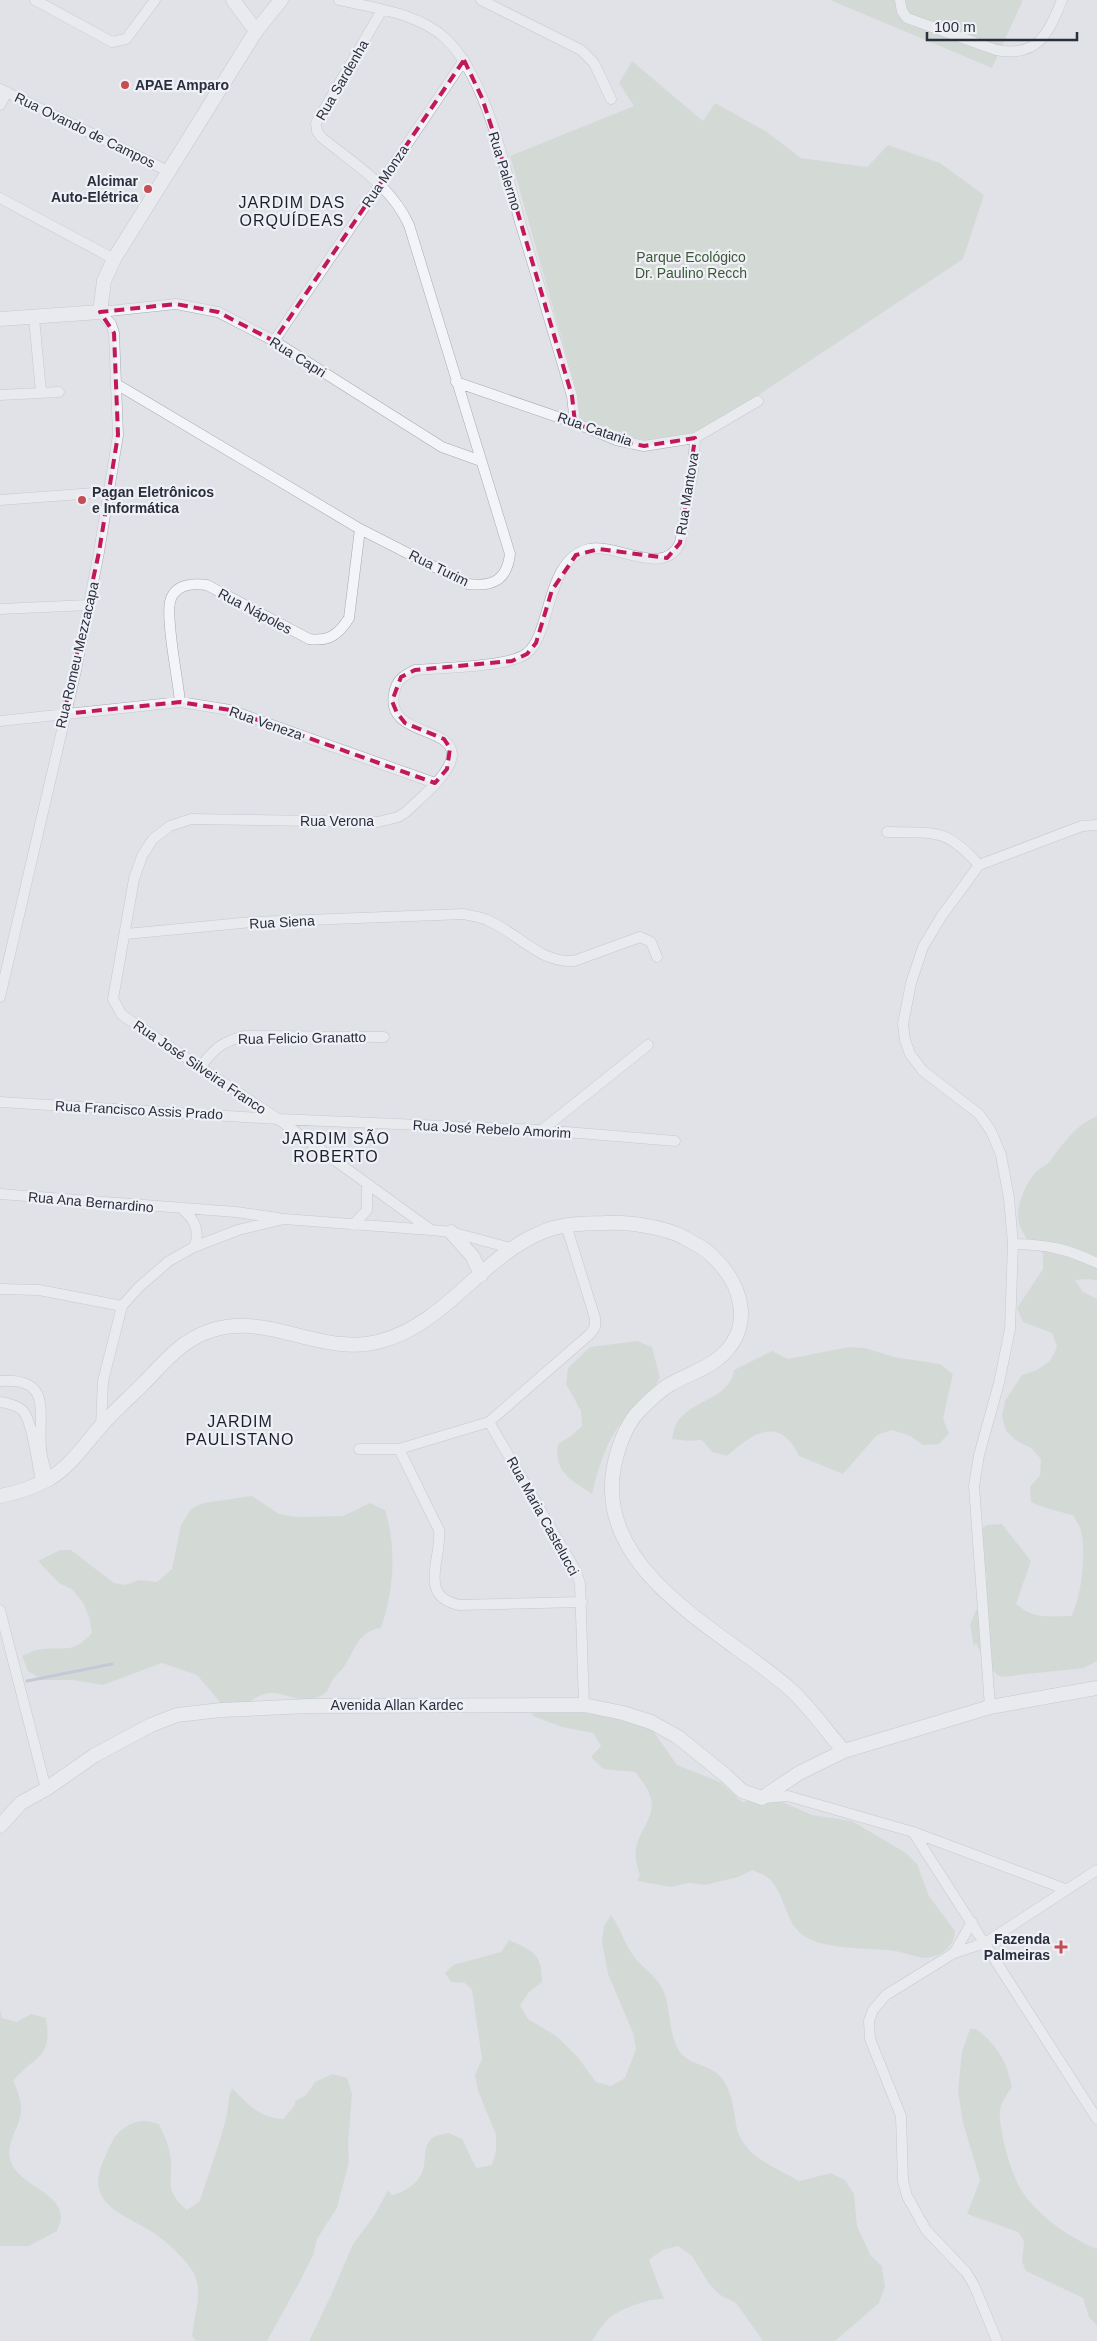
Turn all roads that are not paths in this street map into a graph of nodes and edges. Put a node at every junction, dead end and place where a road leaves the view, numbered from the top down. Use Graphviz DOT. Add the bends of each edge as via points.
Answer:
graph roads {
  1 [pos="35,0"];
  2 [pos="155,0"];
  3 [pos="233,0"];
  4 [pos="281,0"];
  5 [pos="339,0"];
  6 [pos="481,0"];
  7 [pos="900,0"];
  8 [pos="1062,0"];
  9 [pos="382,10"];
  10 [pos="256,31"];
  11 [pos="464,60"];
  12 [pos="3,90"];
  13 [pos="611,99"];
  14 [pos="0,105"];
  15 [pos="170,172"];
  16 [pos="380,183"];
  17 [pos="0,198"];
  18 [pos="114,259"];
  19 [pos="100,312"];
  20 [pos="34,318"];
  21 [pos="0,319"];
  22 [pos="274,341"];
  23 [pos="456,382"];
  24 [pos="118,385"];
  25 [pos="40,392"];
  26 [pos="59,392"];
  27 [pos="0,395"];
  28 [pos="758,400"];
  29 [pos="576,423"];
  30 [pos="695,438"];
  31 [pos="482,461"];
  32 [pos="108,492"];
  33 [pos="0,500"];
  34 [pos="360,529"];
  35 [pos="552,590"];
  36 [pos="89,605"];
  37 [pos="0,609"];
  38 [pos="180,702"];
  39 [pos="64,714"];
  40 [pos="0,721"];
  41 [pos="435,783"];
  42 [pos="1097,825"];
  43 [pos="886,832"];
  44 [pos="980,865"];
  45 [pos="126,934"];
  46 [pos="657,957"];
  47 [pos="4,965"];
  48 [pos="0,997"];
  49 [pos="116,1008"];
  50 [pos="384,1037"];
  51 [pos="648,1045"];
  52 [pos="201,1066"];
  53 [pos="0,1102"];
  54 [pos="278,1119"];
  55 [pos="542,1130"];
  56 [pos="676,1141"];
  57 [pos="367,1184"];
  58 [pos="0,1194"];
  59 [pos="182,1209"];
  60 [pos="236,1212"];
  61 [pos="284,1219"];
  62 [pos="353,1225"];
  63 [pos="566,1225"];
  64 [pos="238,1230"];
  65 [pos="431,1230"];
  66 [pos="451,1232"];
  67 [pos="1013,1244"];
  68 [pos="194,1247"];
  69 [pos="514,1248"];
  70 [pos="1097,1263"];
  71 [pos="481,1275"];
  72 [pos="0,1289"];
  73 [pos="122,1306"];
  74 [pos="0,1381"];
  75 [pos="0,1402"];
  76 [pos="40,1402"];
  77 [pos="24,1410"];
  78 [pos="489,1422"];
  79 [pos="101,1426"];
  80 [pos="359,1449"];
  81 [pos="399,1449"];
  82 [pos="45,1480"];
  83 [pos="0,1496"];
  84 [pos="582,1602"];
  85 [pos="0,1610"];
  86 [pos="3,1638"];
  87 [pos="1097,1688"];
  88 [pos="584,1705"];
  89 [pos="990,1706"];
  90 [pos="844,1751"];
  91 [pos="46,1789"];
  92 [pos="762,1798"];
  93 [pos="0,1826"];
  94 [pos="913,1832"];
  95 [pos="1097,1870"];
  96 [pos="1065,1889"];
  97 [pos="972,1922"];
  98 [pos="985,1943"];
  99 [pos="954,1953"];
  100 [pos="1097,2119"];
  101 [pos="997,2341"];
  1 -- 2 [label="street" via="112,42 126,39"];
  3 -- 10 [label="street"];
  4 -- 10 [label="street"];
  5 -- 9 [label="street, Rua Palermo"];
  6 -- 13 [label="street" via="581,50 594,63"];
  7 -- 8 [label="street" via="907,18 1010,53 1023,51 1040,42 1051,27"];
  9 -- 11 [label="street, Rua Palermo" via="420,22 443,36"];
  9 -- 16 [label="street, Rua Sardenha" via="316,123 321,137"];
  10 -- 15 [label="street"];
  11 -- 16 [label="street, Rua Monza"];
  11 -- 29 [label="street, Rua Palermo" via="482,98 501,156 572,396"];
  12 -- 14 [label="street"];
  12 -- 15 [label="street, Rua Ovando de Campos"];
  15 -- 18 [label="street"];
  16 -- 22 [label="street, Rua Monza"];
  16 -- 23 [label="street, Rua Turim" via="402,209 409,225"];
  17 -- 18 [label="street"];
  18 -- 19 [label="street" via="104,281"];
  19 -- 20 [label="street"];
  19 -- 22 [label="street, Rua Capri" via="176,304 218,312"];
  19 -- 24 [label="street, Rua Romeu Mezzacapa" via="114,333"];
  20 -- 21 [label="street"];
  20 -- 25 [label="street"];
  22 -- 31 [label="street, Rua Capri" via="442,447"];
  23 -- 29 [label="street, Rua Catania"];
  23 -- 31 [label="street, Rua Turim"];
  24 -- 32 [label="street, Rua Romeu Mezzacapa" via="118,435"];
  24 -- 34 [label="street, Rua Turim"];
  25 -- 26 [label="street"];
  25 -- 27 [label="street"];
  28 -- 30 [label="street, Rua Catania"];
  29 -- 30 [label="street, Rua Catania" via="616,440 644,446"];
  30 -- 35 [label="street, Rua Mantova" via="693,472 680,543 675,552 667,558 655,559 588,549 562,570"];
  31 -- 34 [label="street, Rua Turim" via="510,554 508,568 497,581 483,586 468,584"];
  32 -- 33 [label="street"];
  32 -- 36 [label="street, Rua Romeu Mezzacapa"];
  34 -- 38 [label="street, Rua Nápoles" via="349,618 342,630 320,641 309,639 207,585 193,583 179,588 170,601 170,620"];
  35 -- 41 [label="street, Rua Verona" via="536,642 527,654 512,661 415,670 401,677 392,701 397,712 405,723 444,739 450,748 452,756 447,769"];
  36 -- 37 [label="street"];
  36 -- 39 [label="street, Rua Romeu Mezzacapa"];
  38 -- 39 [label="street, Rua Veneza"];
  38 -- 41 [label="street, Rua Veneza" via="230,710"];
  39 -- 40 [label="street, Rua Veneza"];
  39 -- 47 [label="street, Rua Romeu Mezzacapa"];
  41 -- 45 [label="street, Rua Verona" via="406,812 378,822 191,820 170,826 153,839 142,856 134,879"];
  42 -- 44 [label="street" via="1082,826"];
  43 -- 44 [label="street" via="946,836 962,845"];
  44 -- 67 [label="street" via="941,917 924,947 911,983 903,1024 910,1054 923,1072 980,1114 991,1130 1001,1154"];
  45 -- 46 [label="street, Rua Siena" via="252,922 464,914 487,919 550,959 563,962 640,937 651,942"];
  45 -- 49 [label="street, Rua Verona" via="113,998"];
  47 -- 48 [label="street, Rua Romeu Mezzacapa"];
  49 -- 52 [label="street, Rua José Silveira Franco"];
  50 -- 52 [label="street, Rua Felicio Granatto" via="244,1036 228,1040 214,1049"];
  51 -- 55 [label="street"];
  52 -- 54 [label="street, Rua José Silveira Franco"];
  53 -- 54 [label="street, Rua Francisco Assis Prado"];
  54 -- 55 [label="street, Rua José Rebelo Amorim"];
  54 -- 57 [label="street, Rua José Silveira Franco"];
  55 -- 56 [label="street, Rua José Rebelo Amorim"];
  57 -- 62 [label="street" via="367,1210"];
  57 -- 65 [label="street, Rua José Silveira Franco"];
  58 -- 59 [label="street, Rua Ana Bernardino"];
  59 -- 60 [label="street, Rua Ana Bernardino"];
  59 -- 68 [label="street" via="195,1224 198,1239"];
  60 -- 61 [label="street, Rua Ana Bernardino"];
  60 -- 64 [label="street" via="241,1224"];
  61 -- 62 [label="street, Rua Ana Bernardino"];
  61 -- 64 [label="street"];
  62 -- 65 [label="street, Rua Ana Bernardino"];
  63 -- 69 [label="street" via="540,1232"];
  63 -- 78 [label="street" via="595,1326 590,1334"];
  63 -- 90 [label="street" via="622,1222 677,1233 709,1252 728,1274 740,1296 742,1317 738,1335 728,1350 712,1363 667,1386 637,1412 621,1441 614,1467 612,1493 616,1519 625,1543 641,1568 665,1591 791,1690"];
  64 -- 68 [label="street"];
  65 -- 66 [label="street, Rua Ana Bernardino"];
  66 -- 69 [label="street, Rua Ana Bernardino"];
  66 -- 71 [label="street" via="473,1257"];
  67 -- 70 [label="street" via="1062,1248"];
  67 -- 89 [label="street" via="1010,1329 974,1486"];
  68 -- 73 [label="street" via="169,1261"];
  69 -- 71 [label="street"];
  71 -- 79 [label="street" via="439,1310 407,1331 382,1341 360,1345 335,1343 248,1325 210,1332 187,1343"];
  72 -- 73 [label="street" via="38,1290"];
  73 -- 79 [label="street" via="102,1381"];
  74 -- 76 [label="street" via="31,1385"];
  75 -- 77 [label="street"];
  76 -- 77 [label="street" via="33,1409"];
  76 -- 82 [label="street"];
  77 -- 82 [label="street"];
  78 -- 81 [label="street"];
  78 -- 84 [label="street, Rua Maria Castelucci" via="576,1571"];
  79 -- 82 [label="street" via="79,1453"];
  80 -- 81 [label="street"];
  81 -- 84 [label="street" via="439,1530 436,1586 448,1603 460,1606"];
  82 -- 83 [label="street"];
  84 -- 88 [label="street, Rua Maria Castelucci"];
  85 -- 86 [label="street"];
  86 -- 91 [label="street" via="18,1677"];
  87 -- 89 [label="street"];
  88 -- 91 [label="street, Avenida Allan Kardec" via="308,1706 176,1715 102,1751"];
  88 -- 92 [label="street, Avenida Allan Kardec" via="651,1722 678,1737 742,1791"];
  89 -- 90 [label="street"];
  90 -- 92 [label="street" via="799,1773"];
  91 -- 93 [label="street, Avenida Allan Kardec" via="21,1803"];
  92 -- 94 [label="street" via="788,1796"];
  94 -- 96 [label="street"];
  94 -- 97 [label="street"];
  95 -- 96 [label="street"];
  96 -- 98 [label="street"];
  97 -- 98 [label="street"];
  97 -- 99 [label="street"];
  98 -- 99 [label="street"];
  98 -- 100 [label="street"];
  99 -- 101 [label="street" via="886,1995 873,2010 869,2021 870,2039 901,2116 903,2181 907,2196 926,2230 966,2272"];
}
